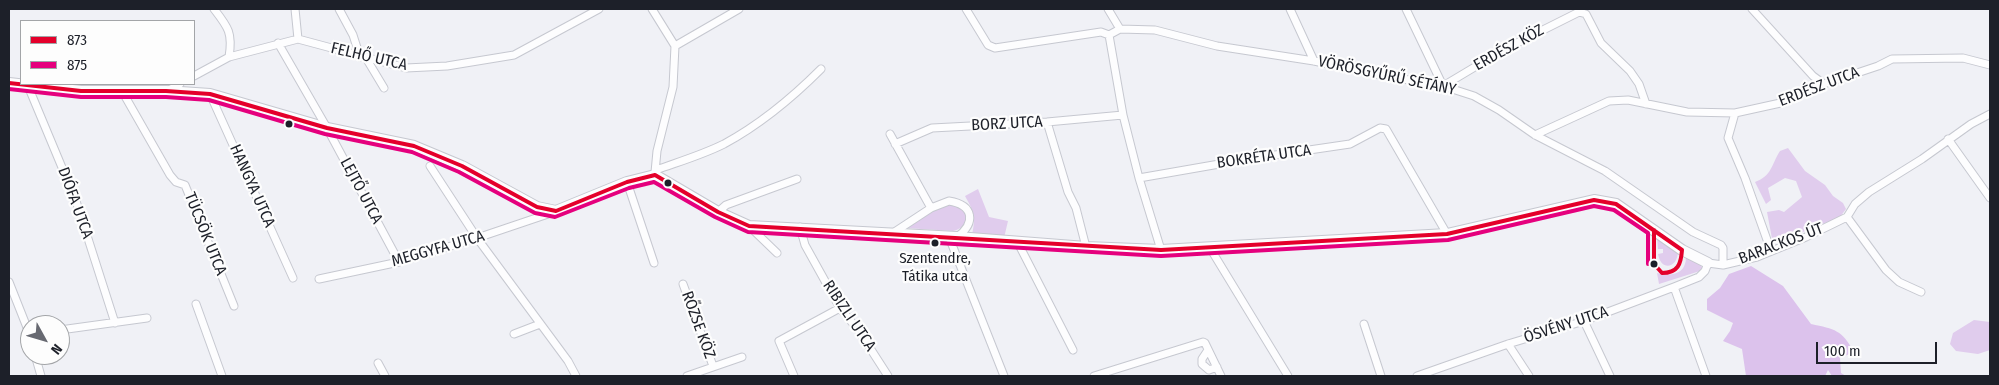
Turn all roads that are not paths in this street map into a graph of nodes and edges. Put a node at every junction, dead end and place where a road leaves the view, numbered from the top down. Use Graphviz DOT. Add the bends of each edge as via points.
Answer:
graph roads {
  1 [pos="214,9"];
  2 [pos="295,9"];
  3 [pos="339,9"];
  4 [pos="599,9"];
  5 [pos="652,9"];
  6 [pos="739,9"];
  7 [pos="966,9"];
  8 [pos="1108,9"];
  9 [pos="1290,9"];
  10 [pos="1406,9"];
  11 [pos="1752,9"];
  12 [pos="1120,29"];
  13 [pos="1109,35"];
  14 [pos="298,39"];
  15 [pos="278,43"];
  16 [pos="675,46"];
  17 [pos="229,57"];
  18 [pos="363,58"];
  19 [pos="1314,60"];
  20 [pos="1990,65"];
  21 [pos="820,69"];
  22 [pos="195,75"];
  23 [pos="1824,84"];
  24 [pos="22,85"];
  25 [pos="178,85"];
  26 [pos="28,86"];
  27 [pos="1443,86"];
  28 [pos="99,88"];
  29 [pos="384,88"];
  30 [pos="128,89"];
  31 [pos="166,91"];
  32 [pos="210,94"];
  33 [pos="1646,104"];
  34 [pos="1735,113"];
  35 [pos="1990,114"];
  36 [pos="1123,115"];
  37 [pos="1047,122"];
  38 [pos="327,128"];
  39 [pos="890,134"];
  40 [pos="1534,135"];
  41 [pos="1948,139"];
  42 [pos="895,144"];
  43 [pos="430,166"];
  44 [pos="655,172"];
  45 [pos="1139,178"];
  46 [pos="797,179"];
  47 [pos="627,182"];
  48 [pos="1990,198"];
  49 [pos="931,208"];
  50 [pos="556,211"];
  51 [pos="718,212"];
  52 [pos="1847,216"];
  53 [pos="749,226"];
  54 [pos="800,227"];
  55 [pos="893,233"];
  56 [pos="1447,234"];
  57 [pos="953,237"];
  58 [pos="477,238"];
  59 [pos="1018,243"];
  60 [pos="1086,247"];
  61 [pos="1210,248"];
  62 [pos="1161,250"];
  63 [pos="1771,251"];
  64 [pos="777,253"];
  65 [pos="399,262"];
  66 [pos="654,263"];
  67 [pos="1708,263"];
  68 [pos="1723,265"];
  69 [pos="293,278"];
  70 [pos="319,279"];
  71 [pos="9,282"];
  72 [pos="683,284"];
  73 [pos="1674,287"];
  74 [pos="1921,292"];
  75 [pos="196,304"];
  76 [pos="234,306"];
  77 [pos="840,308"];
  78 [pos="22,315"];
  79 [pos="147,318"];
  80 [pos="1584,321"];
  81 [pos="115,323"];
  82 [pos="540,324"];
  83 [pos="1364,324"];
  84 [pos="70,329"];
  85 [pos="514,334"];
  86 [pos="1508,344"];
  87 [pos="1073,350"];
  88 [pos="1208,350"];
  89 [pos="742,357"];
  90 [pos="378,363"];
  91 [pos="713,366"];
  92 [pos="1216,367"];
  93 [pos="222,376"];
  94 [pos="385,376"];
  95 [pos="576,376"];
  96 [pos="687,376"];
  97 [pos="794,376"];
  98 [pos="888,376"];
  99 [pos="1004,376"];
  100 [pos="1094,376"];
  101 [pos="1221,376"];
  102 [pos="1288,376"];
  103 [pos="1381,376"];
  104 [pos="1417,376"];
  105 [pos="1529,376"];
  106 [pos="1610,376"];
  107 [pos="1706,376"];
  1 -- 17 [label="street" via="229,30"];
  2 -- 14 [label="street"];
  3 -- 18 [label="street"];
  4 -- 18 [label="street, FELHŐ UTCA" via="514,55 426,68 406,68"];
  5 -- 16 [label="street"];
  6 -- 16 [label="street"];
  7 -- 13 [label="street" via="988,45 995,48 1101,32"];
  8 -- 12 [label="street"];
  9 -- 19 [label="street"];
  10 -- 27 [label="street"];
  11 -- 23 [label="street"];
  12 -- 13 [label="street"];
  12 -- 19 [label="street, VÖRÖSGYŰRŰ SÉTÁNY" via="1155,30 1217,46"];
  13 -- 36 [label="street"];
  14 -- 15 [label="street, FELHŐ UTCA"];
  14 -- 18 [label="street, FELHŐ UTCA"];
  15 -- 17 [label="street, FELHŐ UTCA"];
  15 -- 38 [label="street, LEJTŐ UTCA"];
  16 -- 44 [label="street" via="673,87 659,141"];
  17 -- 22 [label="street, FELHŐ UTCA"];
  18 -- 29 [label="street"];
  19 -- 27 [label="street, VÖRÖSGYŰRŰ SÉTÁNY" via="1380,76"];
  20 -- 23 [label="street, ERDÉSZ UTCA" via="1963,58 1892,59"];
  21 -- 44 [label="street" via="762,120 724,143"];
  23 -- 34 [label="street, ERDÉSZ UTCA" via="1785,102"];
  24 -- 26 [label="street"];
  25 -- 31 [label="street"];
  26 -- 28 [label="street"];
  26 -- 81 [label="street, DIÓFA UTCA" via="76,201"];
  27 -- 33 [label="street, ERDÉSZ KÖZ" via="1505,49 1579,12 1586,14 1601,43 1630,71"];
  27 -- 40 [label="street, VÖRÖSGYŰRŰ SÉTÁNY" via="1499,110"];
  28 -- 30 [label="street"];
  30 -- 31 [label="street"];
  30 -- 76 [label="street, TÜCSÖK UTCA" via="170,175 185,186"];
  31 -- 32 [label="street"];
  32 -- 38 [label="street"];
  32 -- 69 [label="street, HANGYA UTCA"];
  33 -- 34 [label="street, ERDÉSZ UTCA" via="1687,112"];
  33 -- 40 [label="street, ERDÉSZ UTCA" via="1628,100 1609,101"];
  34 -- 63 [label="street" via="1728,138"];
  35 -- 41 [label="street, BARACKOS ÚT"];
  36 -- 37 [label="street, BORZ UTCA"];
  36 -- 45 [label="street"];
  37 -- 42 [label="street, BORZ UTCA" via="932,128"];
  37 -- 60 [label="street"];
  38 -- 50 [label="street" via="431,151 537,207"];
  38 -- 65 [label="street, LEJTŐ UTCA"];
  39 -- 42 [label="street"];
  40 -- 68 [label="street, VÖRÖSGYŰRŰ SÉTÁNY" via="1605,171 1693,232 1721,245"];
  41 -- 48 [label="street"];
  41 -- 52 [label="street, BARACKOS ÚT" via="1869,192"];
  42 -- 49 [label="street"];
  43 -- 58 [label="street"];
  44 -- 47 [label="street"];
  44 -- 51 [label="street, BARACKOS ÚT"];
  45 -- 56 [label="street, BOKRÉTA UTCA" via="1350,144 1380,128 1386,129"];
  45 -- 62 [label="street"];
  46 -- 51 [label="street"];
  47 -- 50 [label="street"];
  47 -- 66 [label="street"];
  49 -- 55 [label="street"];
  49 -- 57 [label="street" via="949,201 967,209 970,214 968,228"];
  50 -- 58 [label="street, MEGGYFA UTCA"];
  51 -- 53 [label="street, BARACKOS ÚT"];
  52 -- 63 [label="street, BARACKOS ÚT" via="1806,238"];
  52 -- 74 [label="street" via="1886,270 1899,282"];
  53 -- 54 [label="street, BARACKOS ÚT"];
  53 -- 64 [label="street, BARACKOS ÚT"];
  54 -- 55 [label="street, BARACKOS ÚT"];
  54 -- 77 [label="street, RIBIZLI UTCA" via="805,245"];
  55 -- 57 [label="street, BARACKOS ÚT"];
  56 -- 61 [label="street, BARACKOS ÚT"];
  56 -- 67 [label="street, BARACKOS ÚT" via="1582,202 1604,201 1629,212 1682,250"];
  57 -- 59 [label="street, BARACKOS ÚT"];
  57 -- 99 [label="street"];
  58 -- 65 [label="street, MEGGYFA UTCA"];
  58 -- 82 [label="street"];
  59 -- 60 [label="street, BARACKOS ÚT"];
  59 -- 87 [label="street"];
  60 -- 62 [label="street, BARACKOS ÚT"];
  61 -- 62 [label="street, BARACKOS ÚT"];
  61 -- 102 [label="street"];
  63 -- 68 [label="street, BARACKOS ÚT"];
  65 -- 70 [label="street, MEGGYFA UTCA"];
  67 -- 68 [label="street, BARACKOS ÚT"];
  67 -- 73 [label="street, ÖSVÉNY UTCA" via="1699,277"];
  71 -- 78 [label="street"];
  72 -- 91 [label="street, RŐZSE KÖZ"];
  73 -- 80 [label="street, ÖSVÉNY UTCA"];
  73 -- 107 [label="street"];
  75 -- 93 [label="street"];
  77 -- 97 [label="street" via="779,341"];
  77 -- 98 [label="street, RIBIZLI UTCA"];
  79 -- 81 [label="street"];
  80 -- 86 [label="street, ÖSVÉNY UTCA"];
  80 -- 106 [label="street"];
  81 -- 84 [label="street"];
  82 -- 85 [label="street"];
  82 -- 95 [label="street"];
  83 -- 103 [label="street"];
  86 -- 104 [label="street, ÖSVÉNY UTCA"];
  86 -- 105 [label="street"];
  88 -- 92 [label="street"];
  88 -- 92 [label="street" via="1202,364 1209,370"];
  88 -- 100 [label="street" via="1201,342"];
  89 -- 91 [label="street"];
  90 -- 94 [label="street"];
  91 -- 96 [label="street"];
  92 -- 101 [label="street"];
}
